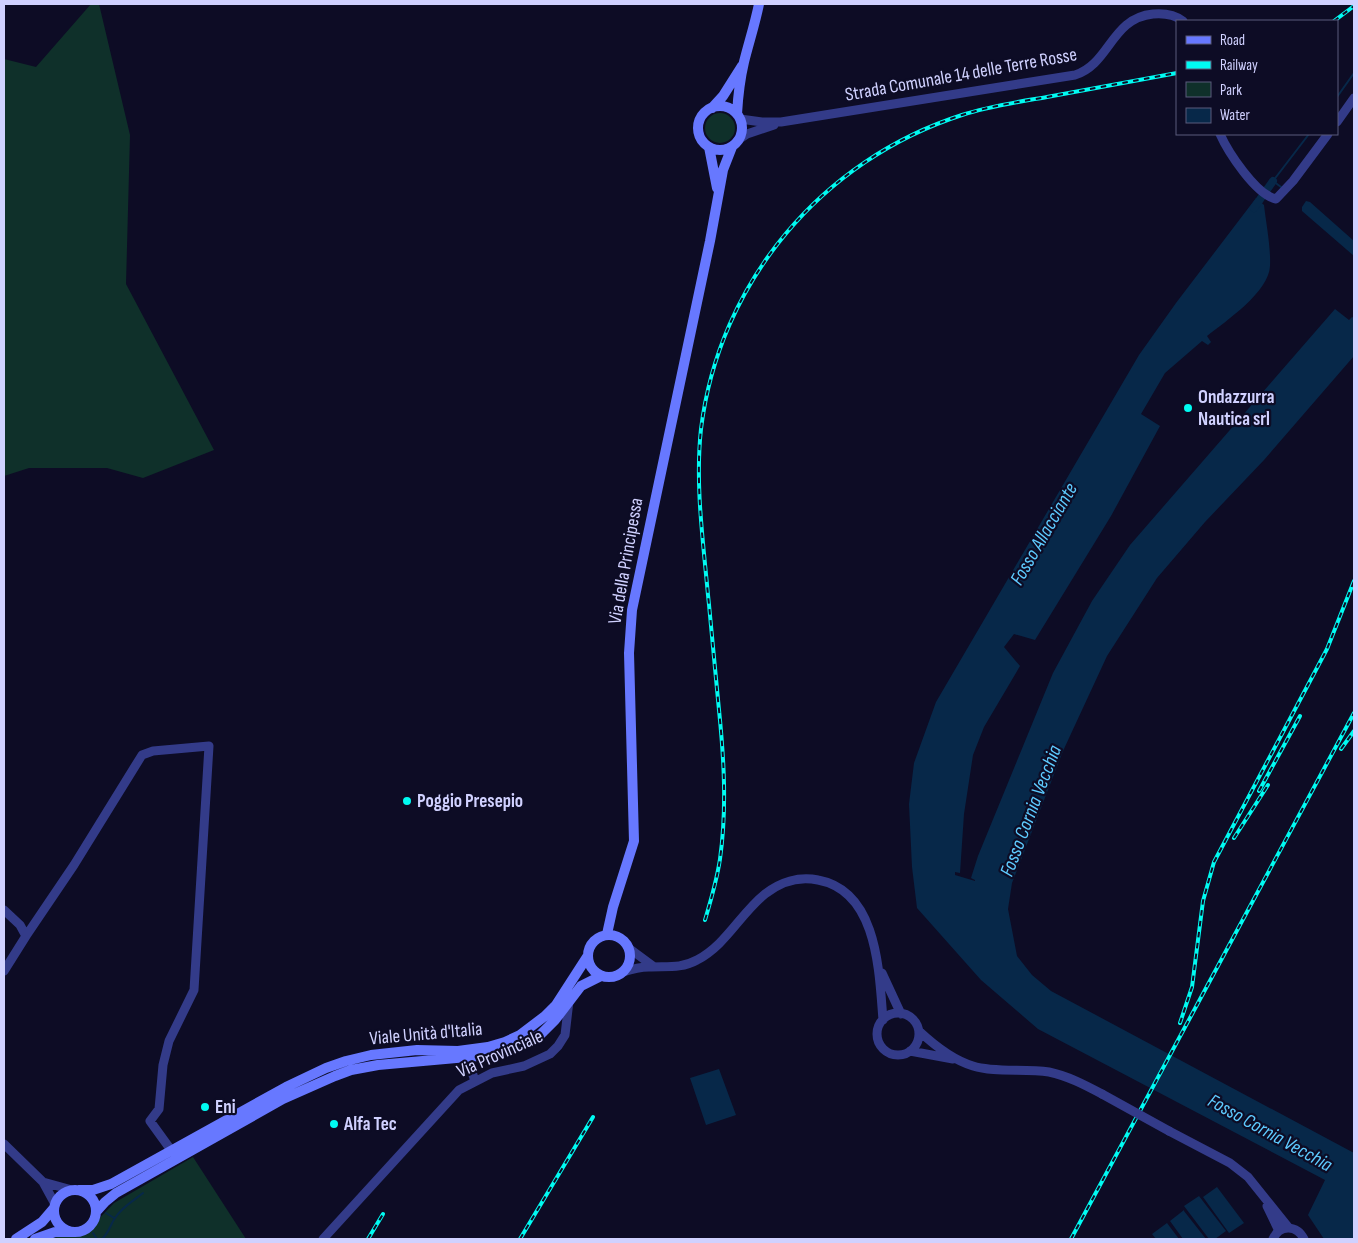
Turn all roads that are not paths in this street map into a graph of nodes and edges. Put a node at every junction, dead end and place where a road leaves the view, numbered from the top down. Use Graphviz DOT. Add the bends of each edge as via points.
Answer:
graph roads {
  1 [pos="758,4"];
  2 [pos="1181,20"];
  3 [pos="744,63"];
  4 [pos="1354,98"];
  5 [pos="712,108"];
  6 [pos="738,116"];
  7 [pos="1338,121"];
  8 [pos="781,122"];
  9 [pos="1221,135"];
  10 [pos="1327,135"];
  11 [pos="735,143"];
  12 [pos="709,147"];
  13 [pos="718,197"];
  14 [pos="4,910"];
  15 [pos="607,934"];
  16 [pos="26,936"];
  17 [pos="630,949"];
  18 [pos="587,957"];
  19 [pos="878,964"];
  20 [pos="653,966"];
  21 [pos="4,971"];
  22 [pos="623,972"];
  23 [pos="601,976"];
  24 [pos="569,1000"];
  25 [pos="901,1014"];
  26 [pos="883,1020"];
  27 [pos="919,1031"];
  28 [pos="910,1051"];
  29 [pos="467,1057"];
  30 [pos="958,1060"];
  31 [pos="476,1081"];
  32 [pos="4,1144"];
  33 [pos="172,1150"];
  34 [pos="43,1182"];
  35 [pos="76,1190"];
  36 [pos="1262,1195"];
  37 [pos="55,1206"];
  38 [pos="96,1212"];
  39 [pos="1289,1228"];
  40 [pos="1279,1231"];
  41 [pos="72,1232"];
  42 [pos="16,1239"];
  43 [pos="35,1239"];
  44 [pos="323,1239"];
  45 [pos="1273,1239"];
  46 [pos="1304,1239"];
  1 -- 3 [label="main road, Via della Principessa"];
  2 -- 8 [label="street, Strada Comunale 14 delle Terre Rosse" via="1159,14 1138,17 1122,29 1090,68 1075,75"];
  3 -- 5 [label="main road, Via della Principessa"];
  3 -- 6 [label="main road, Via della Principessa"];
  4 -- 7 [label="street"];
  5 -- 6 [label="main road" via="725,107"];
  5 -- 12 [label="main road, Via della Principessa" via="702,115 698,127 701,139"];
  6 -- 8 [label="street, Strada Comunale 14 delle Terre Rosse" via="762,122"];
  6 -- 11 [label="main road, Via della Principessa" via="742,126"];
  8 -- 11 [label="street, Strada Comunale 14 delle Terre Rosse" via="747,134"];
  9 -- 10 [label="street" via="1255,186 1276,199"];
  11 -- 12 [label="main road" via="721,150"];
  11 -- 13 [label="main road, Via della Principessa" via="723,170"];
  12 -- 13 [label="main road, Via della Principessa"];
  13 -- 15 [label="main road, Via della Principessa" via="633,604 629,653 634,841"];
  14 -- 16 [label="street" via="20,924"];
  15 -- 17 [label="main road" via="621,938"];
  15 -- 18 [label="main road" via="594,940"];
  16 -- 21 [label="street"];
  16 -- 33 [label="street" via="142,755 209,746 194,990 169,1041 159,1109 150,1120"];
  17 -- 20 [label="street"];
  17 -- 22 [label="main road" via="629,964"];
  18 -- 23 [label="main road" via="590,966"];
  18 -- 33 [label="main road, Viale Unità d'Italia" via="556,1005 520,1035 505,1042 474,1049 406,1051 346,1061 286,1087"];
  19 -- 20 [label="street" via="861,910 838,888 810,879 783,883 769,891 731,933 699,960 677,967"];
  19 -- 25 [label="street"];
  19 -- 26 [label="street"];
  20 -- 22 [label="street"];
  22 -- 23 [label="main road" via="615,976"];
  23 -- 24 [label="main road, Viale Unità d'Italia" via="581,986"];
  24 -- 29 [label="main road, Viale Unità d'Italia" via="548,1028 525,1044 501,1054"];
  24 -- 31 [label="street, Via Provinciale" via="565,1035 550,1054"];
  25 -- 26 [label="street"];
  25 -- 27 [label="street" via="914,1020"];
  26 -- 28 [label="street" via="877,1034 881,1046 896,1055"];
  27 -- 28 [label="street" via="917,1044"];
  27 -- 30 [label="street"];
  28 -- 30 [label="street"];
  29 -- 31 [label="street"];
  29 -- 38 [label="main road, Viale Unità d'Italia" via="378,1064 320,1082 116,1193"];
  30 -- 36 [label="street, bridge" via="997,1069 1051,1072 1078,1081 1230,1163 1248,1177"];
  31 -- 44 [label="street, Via Provinciale" via="459,1090"];
  32 -- 34 [label="street"];
  33 -- 35 [label="main road, Viale Unità d'Italia" via="105,1187"];
  34 -- 35 [label="street"];
  34 -- 37 [label="street"];
  35 -- 37 [label="main road" via="62,1194"];
  35 -- 38 [label="main road" via="92,1198"];
  36 -- 39 [label="street"];
  36 -- 40 [label="street"];
  37 -- 41 [label="main road" via="54,1214 60,1226"];
  37 -- 42 [label="main road" via="42,1222"];
  38 -- 41 [label="main road, Viale Unità d'Italia" via="91,1225"];
  39 -- 40 [label="street"];
  39 -- 46 [label="street" via="1298,1230"];
  40 -- 45 [label="street"];
  41 -- 43 [label="main road, Viale Unità d'Italia" via="55,1232"];
}
